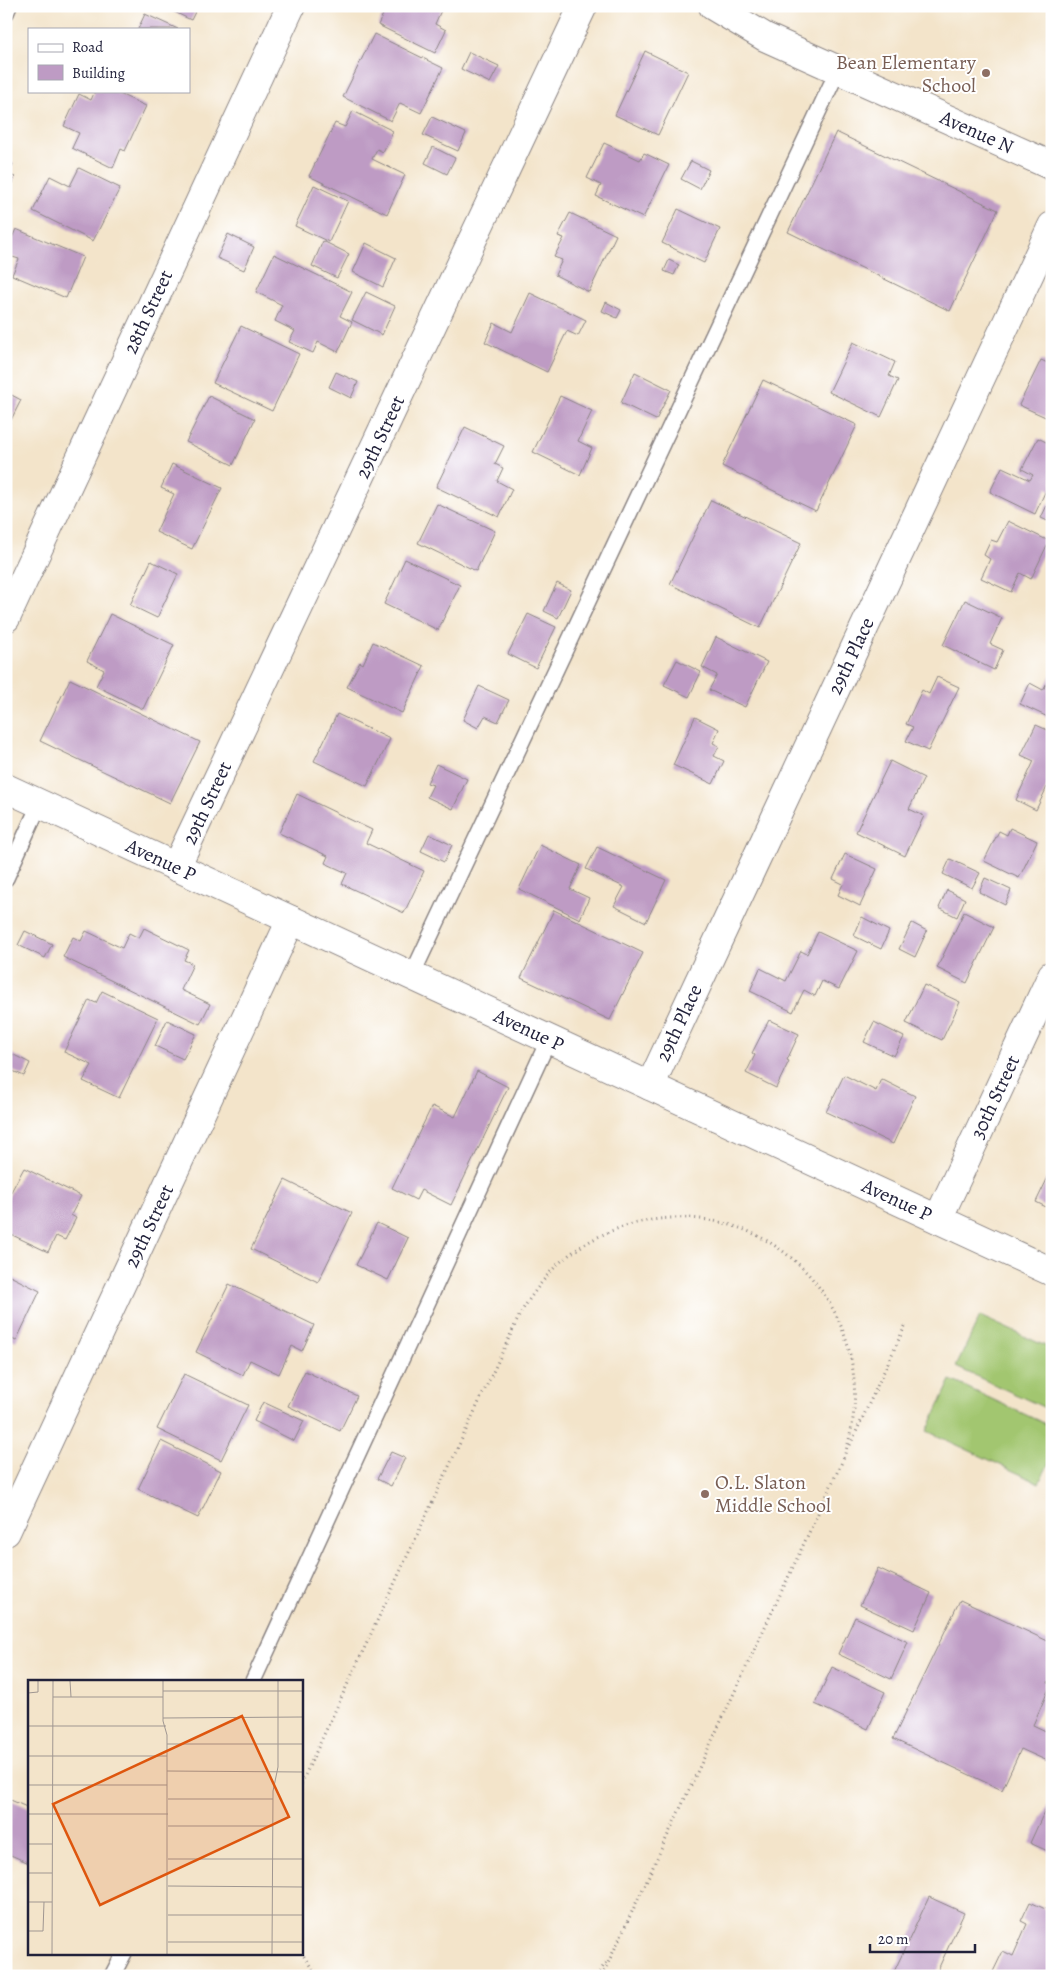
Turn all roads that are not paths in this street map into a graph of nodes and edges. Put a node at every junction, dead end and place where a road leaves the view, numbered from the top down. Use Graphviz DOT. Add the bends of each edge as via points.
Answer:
graph roads {
  1 [pos="9,6"];
  2 [pos="291,6"];
  3 [pos="583,6"];
  4 [pos="713,6"];
  5 [pos="6,13"];
  6 [pos="838,70"];
  7 [pos="1052,166"];
  8 [pos="1052,226"];
  9 [pos="6,618"];
  10 [pos="6,788"];
  11 [pos="40,804"];
  12 [pos="176,867"];
  13 [pos="6,878"];
  14 [pos="291,920"];
  15 [pos="412,975"];
  16 [pos="1052,975"];
  17 [pos="549,1039"];
  18 [pos="650,1086"];
  19 [pos="938,1219"];
  20 [pos="1052,1272"];
  21 [pos="6,1532"];
  22 [pos="253,1680"];
  23 [pos="123,1954"];
  24 [pos="112,1976"];
  1 -- 5 [label="lane"];
  2 -- 9 [label="street, 28th Street"];
  3 -- 12 [label="street, 29th Street"];
  4 -- 6 [label="street, Avenue N" via="765,37"];
  6 -- 7 [label="street, Avenue N"];
  6 -- 15 [label="lane"];
  8 -- 18 [label="street, 29th Place"];
  10 -- 11 [label="street, Avenue P"];
  11 -- 12 [label="street, Avenue P"];
  11 -- 13 [label="lane"];
  12 -- 14 [label="street, Avenue P"];
  14 -- 15 [label="street, Avenue P"];
  14 -- 21 [label="street, 29th Street"];
  15 -- 17 [label="street, Avenue P"];
  16 -- 19 [label="street, 30th Street"];
  17 -- 18 [label="street, Avenue P"];
  17 -- 22 [label="lane"];
  18 -- 19 [label="street, Avenue P"];
  19 -- 20 [label="street, Avenue P"];
  23 -- 24 [label="lane"];
}
